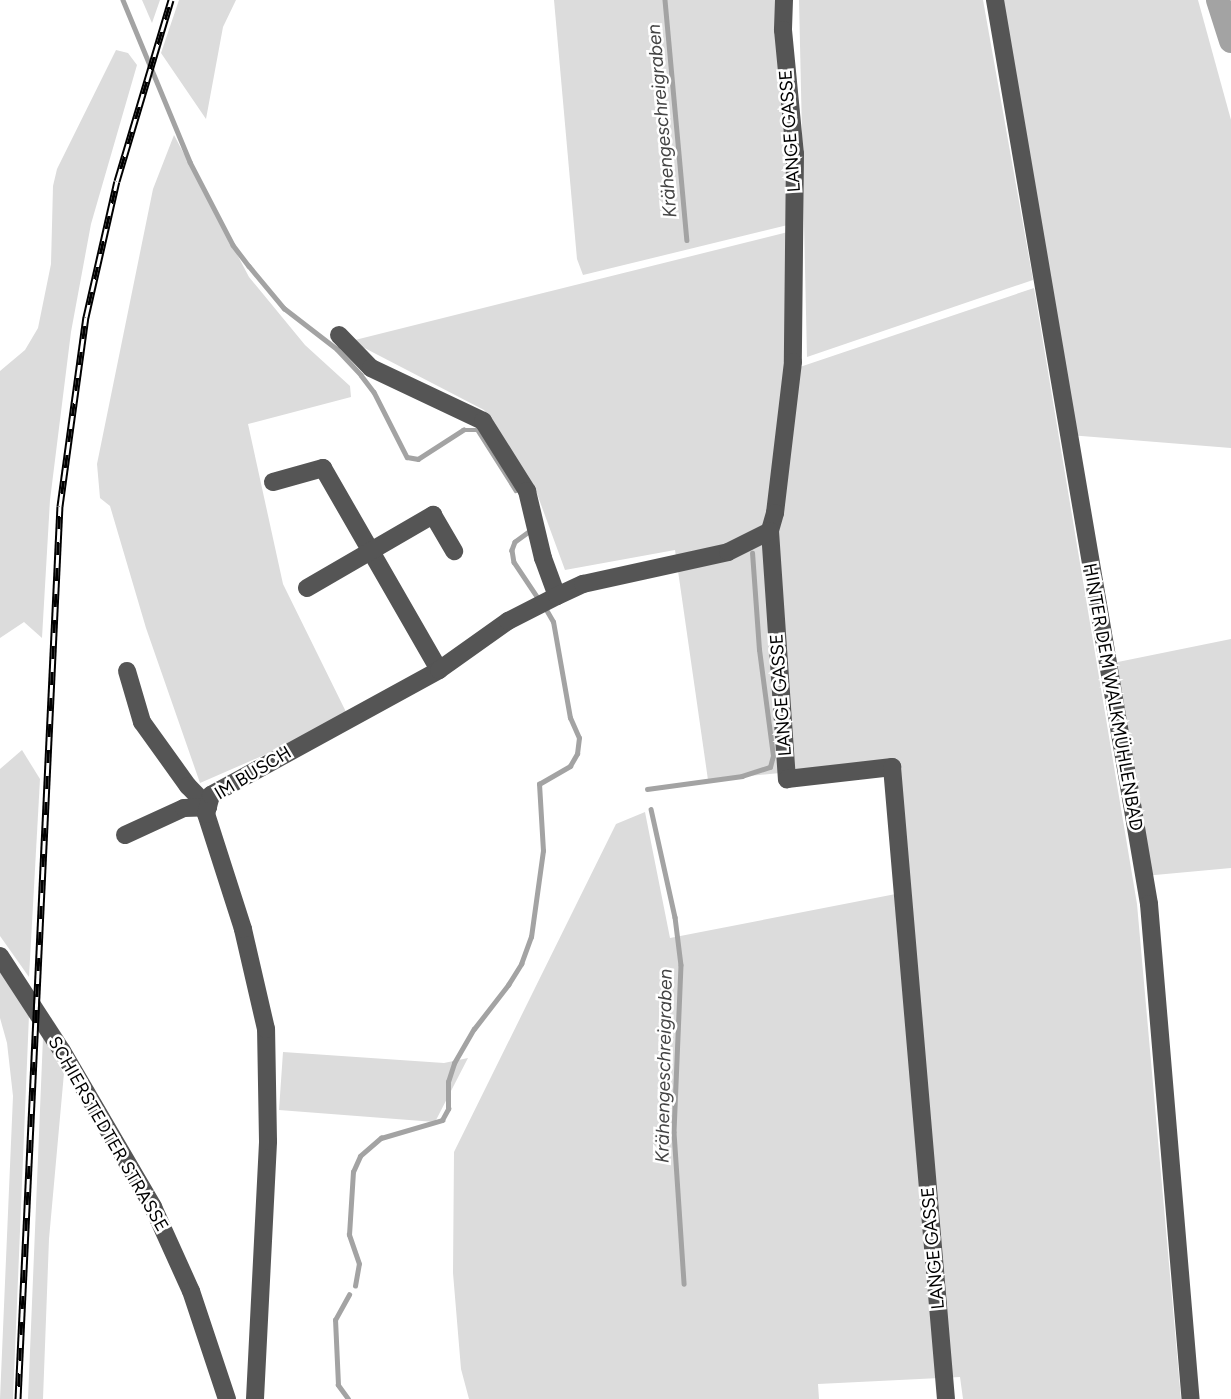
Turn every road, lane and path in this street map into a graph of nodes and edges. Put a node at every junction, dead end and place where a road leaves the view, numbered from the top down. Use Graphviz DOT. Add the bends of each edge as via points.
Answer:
graph roads {
  1 [pos="784,0"];
  2 [pos="995,0"];
  3 [pos="339,335"];
  4 [pos="273,482"];
  5 [pos="769,531"];
  6 [pos="371,551"];
  7 [pos="454,551"];
  8 [pos="307,588"];
  9 [pos="548,600"];
  10 [pos="439,670"];
  11 [pos="127,671"];
  12 [pos="208,807"];
  13 [pos="125,835"];
  14 [pos="0,956"];
  15 [pos="227,1399"];
  16 [pos="255,1399"];
  17 [pos="946,1399"];
  18 [pos="1191,1399"];
  1 -- 5 [label="street, LANGE GASSE" via="794,154 793,362"];
  2 -- 18 [label="street, HINTER DEM WALKMÜHLENBAD" via="1149,904"];
  3 -- 9 [label="street" via="371,368 483,421 527,491"];
  4 -- 6 [label="street" via="323,468"];
  5 -- 9 [label="street, IM BUSCH" via="728,552 583,584"];
  5 -- 17 [label="street, LANGE GASSE" via="787,779 892,767"];
  6 -- 7 [label="street" via="433,515"];
  6 -- 8 [label="street"];
  6 -- 10 [label="street"];
  9 -- 10 [label="street, IM BUSCH" via="508,621"];
  10 -- 12 [label="street, IM BUSCH" via="235,780 211,795"];
  11 -- 12 [label="street" via="142,722"];
  12 -- 13 [label="street" via="184,808"];
  12 -- 16 [label="street, IM BUSCH" via="206,814 243,929 266,1029 268,1141"];
  14 -- 15 [label="street, SCHIERSTEDTER STRASSE" via="153,1207 191,1291"];
}
